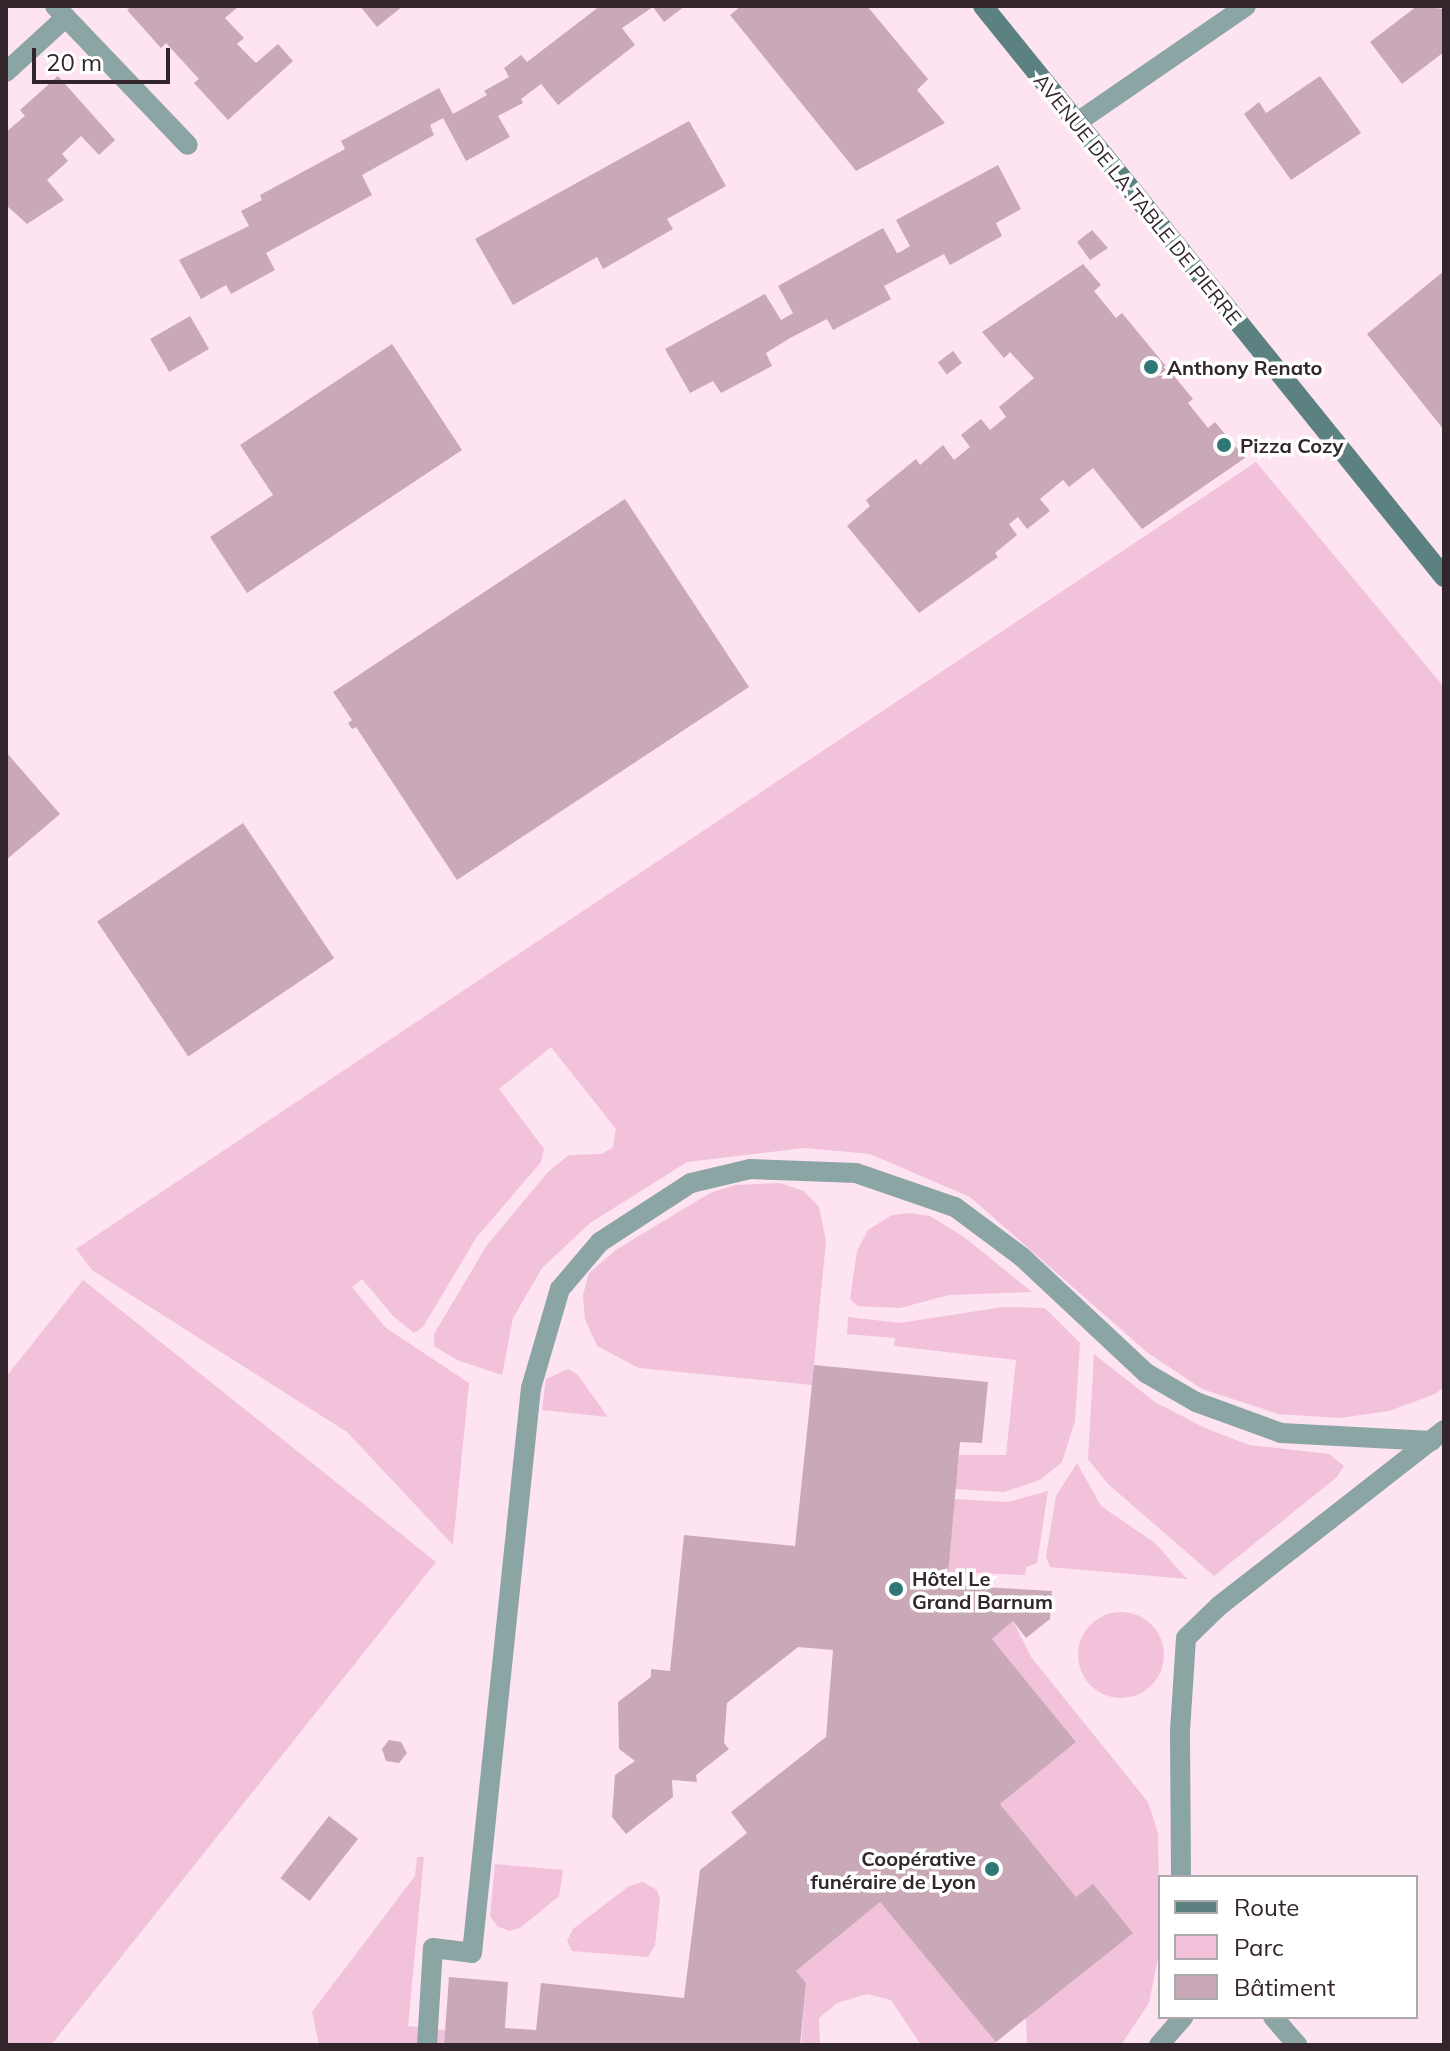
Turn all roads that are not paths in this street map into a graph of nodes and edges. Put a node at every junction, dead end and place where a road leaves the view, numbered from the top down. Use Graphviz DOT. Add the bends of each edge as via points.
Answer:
graph roads {
  1 [pos="983,6"];
  2 [pos="1246,6"];
  3 [pos="61,11"];
  4 [pos="6,72"];
  5 [pos="1076,123"];
  6 [pos="188,145"];
  7 [pos="1444,577"];
  8 [pos="1438,1436"];
  9 [pos="1181,1875"];
  10 [pos="1181,2019"];
  11 [pos="1275,2019"];
  12 [pos="427,2045"];
  13 [pos="1159,2045"];
  14 [pos="1297,2045"];
  1 -- 5 [label="main road, AVENUE DE LA TABLE DE PIERRE"];
  2 -- 5 [label="street"];
  3 -- 4 [label="street"];
  3 -- 6 [label="street"];
  5 -- 7 [label="main road, AVENUE DE LA TABLE DE PIERRE"];
  8 -- 9 [label="street" via="1219,1606 1186,1638 1180,1731"];
  8 -- 12 [label="street" via="1281,1433 1196,1402 1146,1373 1022,1257 955,1207 856,1173 750,1169 691,1183 600,1242 560,1289 531,1388 472,1953 433,1948"];
  10 -- 13 [label="street"];
  11 -- 14 [label="street"];
}
